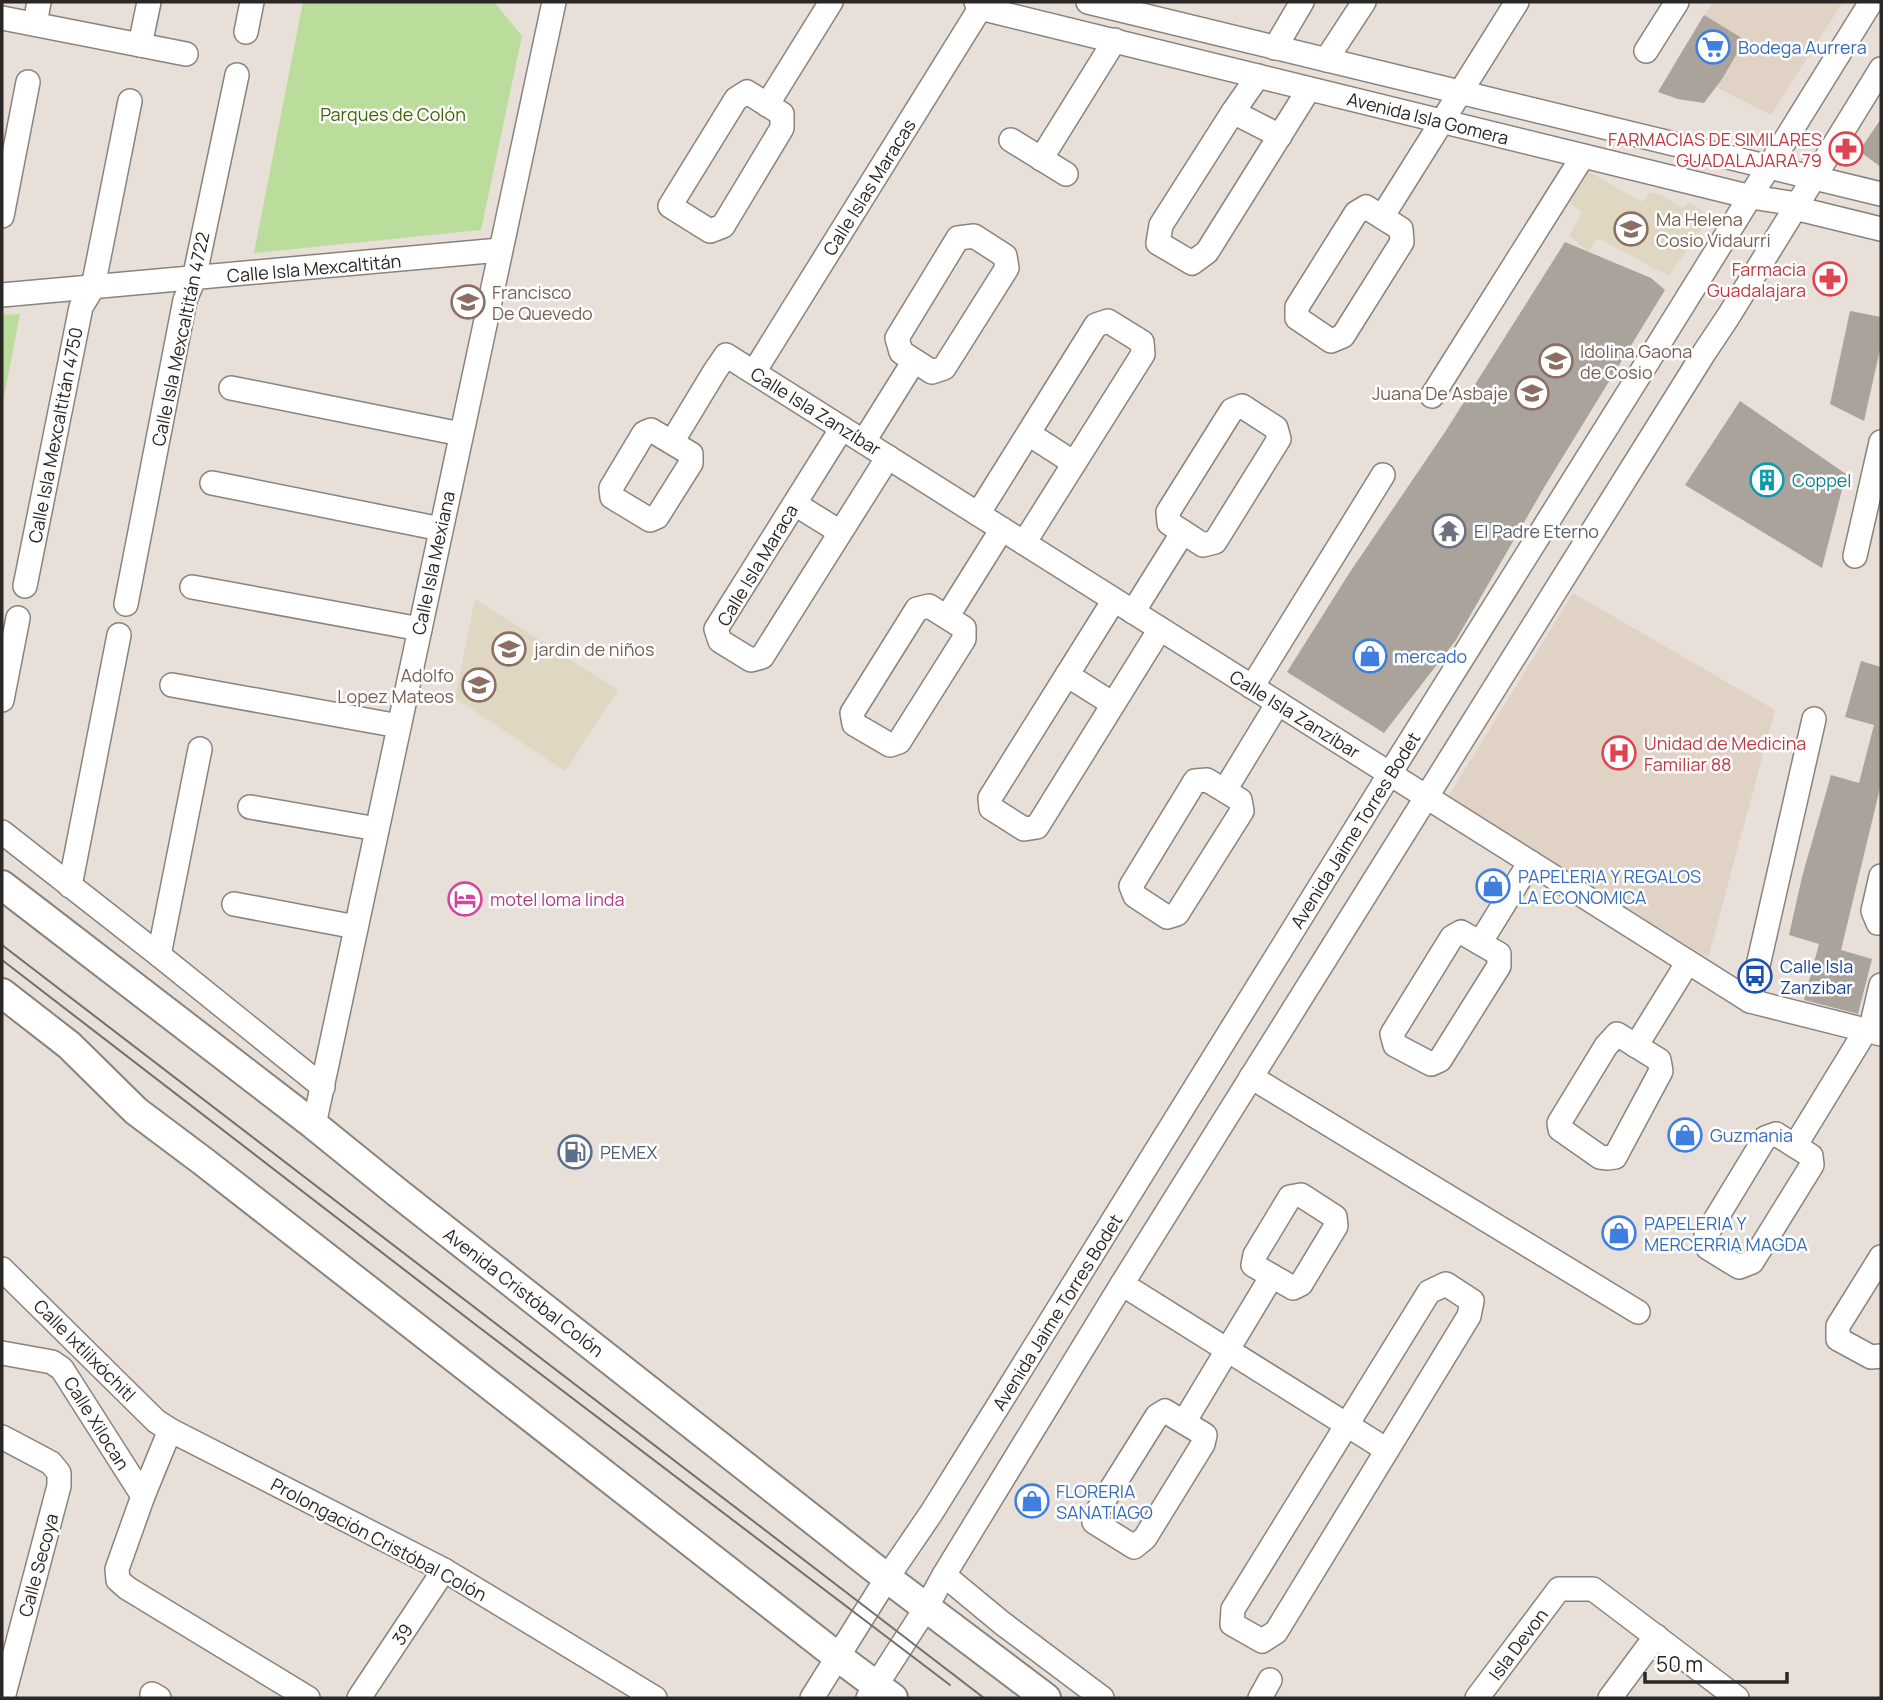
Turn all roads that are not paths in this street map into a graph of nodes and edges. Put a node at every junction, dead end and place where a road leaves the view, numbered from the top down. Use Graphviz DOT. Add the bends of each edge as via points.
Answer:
graph roads {
  1 [pos="39,2"];
  2 [pos="149,2"];
  3 [pos="252,2"];
  4 [pos="531,2"];
  5 [pos="831,2"];
  6 [pos="1088,2"];
  7 [pos="1302,2"];
  8 [pos="1517,2"];
  9 [pos="1677,2"];
  10 [pos="1871,2"];
  11 [pos="1362,3"];
  12 [pos="980,4"];
  13 [pos="1136,7"];
  14 [pos="551,11"];
  15 [pos="2,18"];
  16 [pos="35,24"];
  17 [pos="246,32"];
  18 [pos="1115,40"];
  19 [pos="140,45"];
  20 [pos="1275,48"];
  21 [pos="1646,51"];
  22 [pos="186,54"];
  23 [pos="1326,60"];
  24 [pos="1881,69"];
  25 [pos="237,75"];
  26 [pos="1258,76"];
  27 [pos="28,82"];
  28 [pos="1309,89"];
  29 [pos="1460,92"];
  30 [pos="130,101"];
  31 [pos="767,105"];
  32 [pos="1233,112"];
  33 [pos="1442,120"];
  34 [pos="1280,136"];
  35 [pos="1011,140"];
  36 [pos="1583,156"];
  37 [pos="1041,159"];
  38 [pos="1770,167"];
  39 [pos="1066,174"];
  40 [pos="1815,178"];
  41 [pos="1881,194"];
  42 [pos="1751,197"];
  43 [pos="1797,204"];
  44 [pos="2,216"];
  45 [pos="1382,217"];
  46 [pos="1881,229"];
  47 [pos="500,250"];
  48 [pos="194,279"];
  49 [pos="93,288"];
  50 [pos="2,295"];
  51 [pos="914,361"];
  52 [pos="754,372"];
  53 [pos="231,388"];
  54 [pos="1432,396"];
  55 [pos="842,428"];
  56 [pos="461,434"];
  57 [pos="1029,434"];
  58 [pos="864,441"];
  59 [pos="672,442"];
  60 [pos="1881,442"];
  61 [pos="888,457"];
  62 [pos="1074,463"];
  63 [pos="1384,474"];
  64 [pos="212,483"];
  65 [pos="795,504"];
  66 [pos="978,513"];
  67 [pos="1002,529"];
  68 [pos="440,530"];
  69 [pos="840,532"];
  70 [pos="1183,532"];
  71 [pos="1024,543"];
  72 [pos="1855,556"];
  73 [pos="25,586"];
  74 [pos="192,587"];
  75 [pos="126,604"];
  76 [pos="1123,606"];
  77 [pos="947,617"];
  78 [pos="18,618"];
  79 [pos="419,629"];
  80 [pos="1160,629"];
  81 [pos="120,635"];
  82 [pos="1067,675"];
  83 [pos="173,685"];
  84 [pos="1252,687"];
  85 [pos="2,700"];
  86 [pos="1278,703"];
  87 [pos="1113,704"];
  88 [pos="1814,719"];
  89 [pos="399,726"];
  90 [pos="200,749"];
  91 [pos="1390,774"];
  92 [pos="1225,790"];
  93 [pos="1426,797"];
  94 [pos="250,807"];
  95 [pos="377,829"];
  96 [pos="2,832"];
  97 [pos="1530,862"];
  98 [pos="1881,876"];
  99 [pos="2,885"];
  100 [pos="70,886"];
  101 [pos="234,904"];
  102 [pos="1881,923"];
  103 [pos="356,927"];
  104 [pos="1480,943"];
  105 [pos="159,955"];
  106 [pos="1688,962"];
  107 [pos="1881,985"];
  108 [pos="2,993"];
  109 [pos="1750,1001"];
  110 [pos="1872,1032"];
  111 [pos="1636,1046"];
  112 [pos="1251,1077"];
  113 [pos="323,1087"];
  114 [pos="314,1125"];
  115 [pos="1795,1146"];
  116 [pos="1881,1257"];
  117 [pos="2,1269"];
  118 [pos="1272,1276"];
  119 [pos="1122,1284"];
  120 [pos="1638,1312"];
  121 [pos="1227,1350"];
  122 [pos="2,1353"];
  123 [pos="1881,1356"];
  124 [pos="1184,1422"];
  125 [pos="1347,1425"];
  126 [pos="170,1430"];
  127 [pos="2,1437"];
  128 [pos="1387,1450"];
  129 [pos="143,1496"];
  130 [pos="444,1570"];
  131 [pos="944,1575"];
  132 [pos="887,1578"];
  133 [pos="926,1608"];
  134 [pos="1656,1636"];
  135 [pos="838,1657"];
  136 [pos="3,1690"];
  137 [pos="879,1694"];
  138 [pos="308,1698"];
  139 [pos="359,1698"];
  140 [pos="655,1698"];
  141 [pos="812,1698"];
  142 [pos="1046,1698"];
  143 [pos="1102,1698"];
  144 [pos="1477,1698"];
  145 [pos="1610,1698"];
  146 [pos="1737,1698"];
  1 -- 16 [label="street"];
  2 -- 19 [label="street"];
  3 -- 17 [label="street"];
  4 -- 14 [label="street"];
  5 -- 31 [label="street"];
  6 -- 13 [label="street, Avenida Isla Gomera"];
  7 -- 20 [label="street"];
  8 -- 29 [label="street"];
  9 -- 21 [label="street"];
  10 -- 38 [label="street, Avenida Jaime Torres Bodet"];
  11 -- 23 [label="street"];
  12 -- 18 [label="street, Avenida Isla Gomera"];
  12 -- 52 [label="street, Calle Islas Maracas"];
  13 -- 20 [label="street, Avenida Isla Gomera"];
  14 -- 47 [label="street, Calle Isla Mexiana"];
  15 -- 16 [label="street"];
  16 -- 19 [label="street"];
  18 -- 26 [label="street, Avenida Isla Gomera"];
  18 -- 37 [label="street"];
  19 -- 22 [label="street"];
  20 -- 23 [label="street, Avenida Isla Gomera"];
  23 -- 29 [label="street, Avenida Isla Gomera"];
  24 -- 40 [label="street"];
  25 -- 48 [label="street, Calle Isla Mexcaltitán 4722"];
  26 -- 28 [label="street, Avenida Isla Gomera"];
  26 -- 32 [label="street"];
  27 -- 44 [label="street"];
  28 -- 33 [label="street, Avenida Isla Gomera"];
  28 -- 34 [label="street"];
  29 -- 33 [label="street"];
  29 -- 38 [label="street, Avenida Isla Gomera"];
  30 -- 49 [label="street, Calle Isla Mexcaltitán 4750"];
  31 -- 31 [label="street" via="782,114 782,128 723,226 710,231 670,206 736,99 747,92"];
  32 -- 34 [label="street"];
  32 -- 34 [label="street" via="1161,225 1158,243 1192,263 1207,252"];
  33 -- 36 [label="street, Avenida Isla Gomera"];
  33 -- 45 [label="street"];
  35 -- 37 [label="street"];
  36 -- 42 [label="street, Avenida Isla Gomera"];
  36 -- 54 [label="street"];
  37 -- 39 [label="street"];
  38 -- 40 [label="street, Avenida Isla Gomera"];
  38 -- 42 [label="street, Avenida Jaime Torres Bodet"];
  40 -- 41 [label="street, Avenida Isla Gomera"];
  40 -- 43 [label="street"];
  42 -- 43 [label="street, Avenida Isla Gomera"];
  42 -- 91 [label="street, Avenida Jaime Torres Bodet"];
  43 -- 46 [label="street, Avenida Isla Gomera" via="1803,210"];
  43 -- 93 [label="street"];
  45 -- 45 [label="street" via="1401,229 1402,242 1343,336 1331,341 1297,318 1297,307 1356,213 1366,207"];
  47 -- 48 [label="street, Calle Isla Mexcaltitán"];
  47 -- 56 [label="street, Calle Isla Mexiana"];
  48 -- 49 [label="street, Calle Isla Mexcaltitán"];
  48 -- 75 [label="street, Calle Isla Mexcaltitán 4722" via="185,300"];
  49 -- 50 [label="street, Calle Isla Mexcaltitán"];
  49 -- 73 [label="street, Calle Isla Mexcaltitán 4750" via="82,307"];
  51 -- 51 [label="street" via="901,352 897,338 958,238 974,236 1005,256 1006,268 944,368 932,372"];
  51 -- 58 [label="street"];
  52 -- 55 [label="street, Calle Isla Zanzíbar"];
  52 -- 59 [label="street, Calle Isla Zanzíbar" via="726,355"];
  53 -- 56 [label="street"];
  55 -- 58 [label="street, Calle Isla Zanzíbar"];
  55 -- 65 [label="street, Calle Isla Maraca"];
  56 -- 68 [label="street, Calle Isla Mexiana"];
  57 -- 62 [label="street"];
  57 -- 62 [label="street" via="1096,325 1108,321 1142,342 1143,354"];
  57 -- 66 [label="street"];
  58 -- 61 [label="street, Calle Isla Zanzíbar"];
  60 -- 72 [label="street"];
  61 -- 66 [label="street, Calle Isla Zanzíbar"];
  61 -- 69 [label="street, Calle Isla Maraca"];
  62 -- 71 [label="street"];
  63 -- 84 [label="street"];
  64 -- 68 [label="street"];
  65 -- 69 [label="street"];
  65 -- 69 [label="street, Calle Isla Maraca" via="716,629 720,640 751,660 762,657"];
  66 -- 67 [label="street, Calle Isla Zanzíbar"];
  67 -- 71 [label="street, Calle Isla Zanzíbar"];
  67 -- 77 [label="street"];
  68 -- 79 [label="street, Calle Isla Mexiana"];
  70 -- 70 [label="street" via="1169,523 1168,512 1232,410 1242,406 1276,428 1279,439 1215,542 1203,545"];
  70 -- 76 [label="street"];
  71 -- 76 [label="street, Calle Isla Zanzíbar"];
  74 -- 79 [label="street"];
  76 -- 80 [label="street, Calle Isla Zanzíbar"];
  76 -- 82 [label="street"];
  77 -- 77 [label="street" via="964,628 964,639 900,742 890,746 854,724 852,713 917,609 929,606"];
  78 -- 85 [label="street"];
  79 -- 89 [label="street, Calle Isla Mexiana"];
  80 -- 84 [label="street, Calle Isla Zanzíbar"];
  80 -- 87 [label="street"];
  81 -- 100 [label="street"];
  82 -- 87 [label="street"];
  82 -- 87 [label="street" via="990,798 991,808 1024,828 1037,827"];
  83 -- 89 [label="street"];
  84 -- 86 [label="street, Calle Isla Zanzíbar"];
  86 -- 91 [label="street, Calle Isla Zanzíbar"];
  86 -- 92 [label="street"];
  88 -- 109 [label="street"];
  89 -- 95 [label="street, Calle Isla Mexiana"];
  90 -- 105 [label="street"];
  91 -- 93 [label="street, Calle Isla Zanzíbar"];
  91 -- 132 [label="street, Avenida Jaime Torres Bodet" via="940,1501"];
  92 -- 92 [label="street" via="1240,800 1242,810 1177,914 1167,917 1135,897 1131,886 1195,781 1207,780"];
  93 -- 97 [label="street, Calle Isla Zanzíbar"];
  93 -- 112 [label="street"];
  94 -- 95 [label="street"];
  95 -- 103 [label="street, Calle Isla Mexiana"];
  96 -- 100 [label="street"];
  97 -- 104 [label="street"];
  97 -- 106 [label="street, Calle Isla Zanzíbar"];
  98 -- 102 [label="street" via="1872,911"];
  99 -- 114 [label="main road, Avenida Cristóbal Colón"];
  100 -- 105 [label="street"];
  101 -- 103 [label="street"];
  103 -- 113 [label="street, Calle Isla Mexiana"];
  104 -- 104 [label="street" via="1499,954 1499,966 1440,1060 1431,1064 1395,1045 1392,1034 1452,937 1461,932"];
  105 -- 113 [label="street"];
  106 -- 109 [label="street, Calle Isla Zanzíbar"];
  106 -- 111 [label="street"];
  107 -- 110 [label="street"];
  108 -- 135 [label="main road" via="69,1045 136,1111"];
  109 -- 110 [label="street, Calle Isla Zanzíbar"];
  110 -- 115 [label="street"];
  111 -- 111 [label="street" via="1659,1060 1661,1071 1615,1157 1600,1157 1560,1129 1559,1123 1617,1034"];
  112 -- 119 [label="street"];
  112 -- 120 [label="street"];
  113 -- 114 [label="street, Calle Isla Mexiana"];
  114 -- 132 [label="main road, Avenida Cristóbal Colón"];
  115 -- 115 [label="street" via="1811,1156 1812,1166 1752,1262 1740,1267 1708,1248 1706,1236 1766,1138 1776,1134"];
  116 -- 123 [label="street" via="1838,1326 1838,1339 1871,1357"];
  117 -- 126 [label="street, Calle Ixtlilxóchitl"];
  118 -- 121 [label="street"];
  119 -- 121 [label="street"];
  119 -- 131 [label="street"];
  121 -- 124 [label="street"];
  121 -- 125 [label="street"];
  122 -- 129 [label="street, Calle Xilocan" via="52,1362 62,1369"];
  124 -- 124 [label="street" via="1205,1435 1203,1444 1145,1538 1134,1547 1094,1522 1098,1510 1157,1416 1165,1411"];
  125 -- 128 [label="street"];
  125 -- 128 [label="street" via="1429,1293 1446,1284 1472,1301 1469,1316"];
  125 -- 128 [label="street" via="1233,1609 1232,1624 1262,1642 1276,1632"];
  126 -- 129 [label="street"];
  126 -- 130 [label="street, Prolongación Cristóbal Colón"];
  127 -- 136 [label="street, Calle Secoya" via="51,1463 59,1473"];
  129 -- 138 [label="street" via="117,1569 118,1580"];
  130 -- 139 [label="street, 39"];
  130 -- 140 [label="street, Prolongación Cristóbal Colón"];
  131 -- 133 [label="street"];
  131 -- 143 [label="street"];
  132 -- 133 [label="main road, Avenida Cristóbal Colón"];
  132 -- 135 [label="street, Avenida Jaime Torres Bodet"];
  133 -- 137 [label="street"];
  133 -- 142 [label="main road, Avenida Cristóbal Colón"];
  134 -- 144 [label="street, Isla Devon" via="1593,1590 1559,1589"];
  134 -- 145 [label="street"];
  134 -- 146 [label="street"];
  135 -- 137 [label="main road"];
  135 -- 141 [label="street, Avenida Jaime Torres Bodet"];
}
